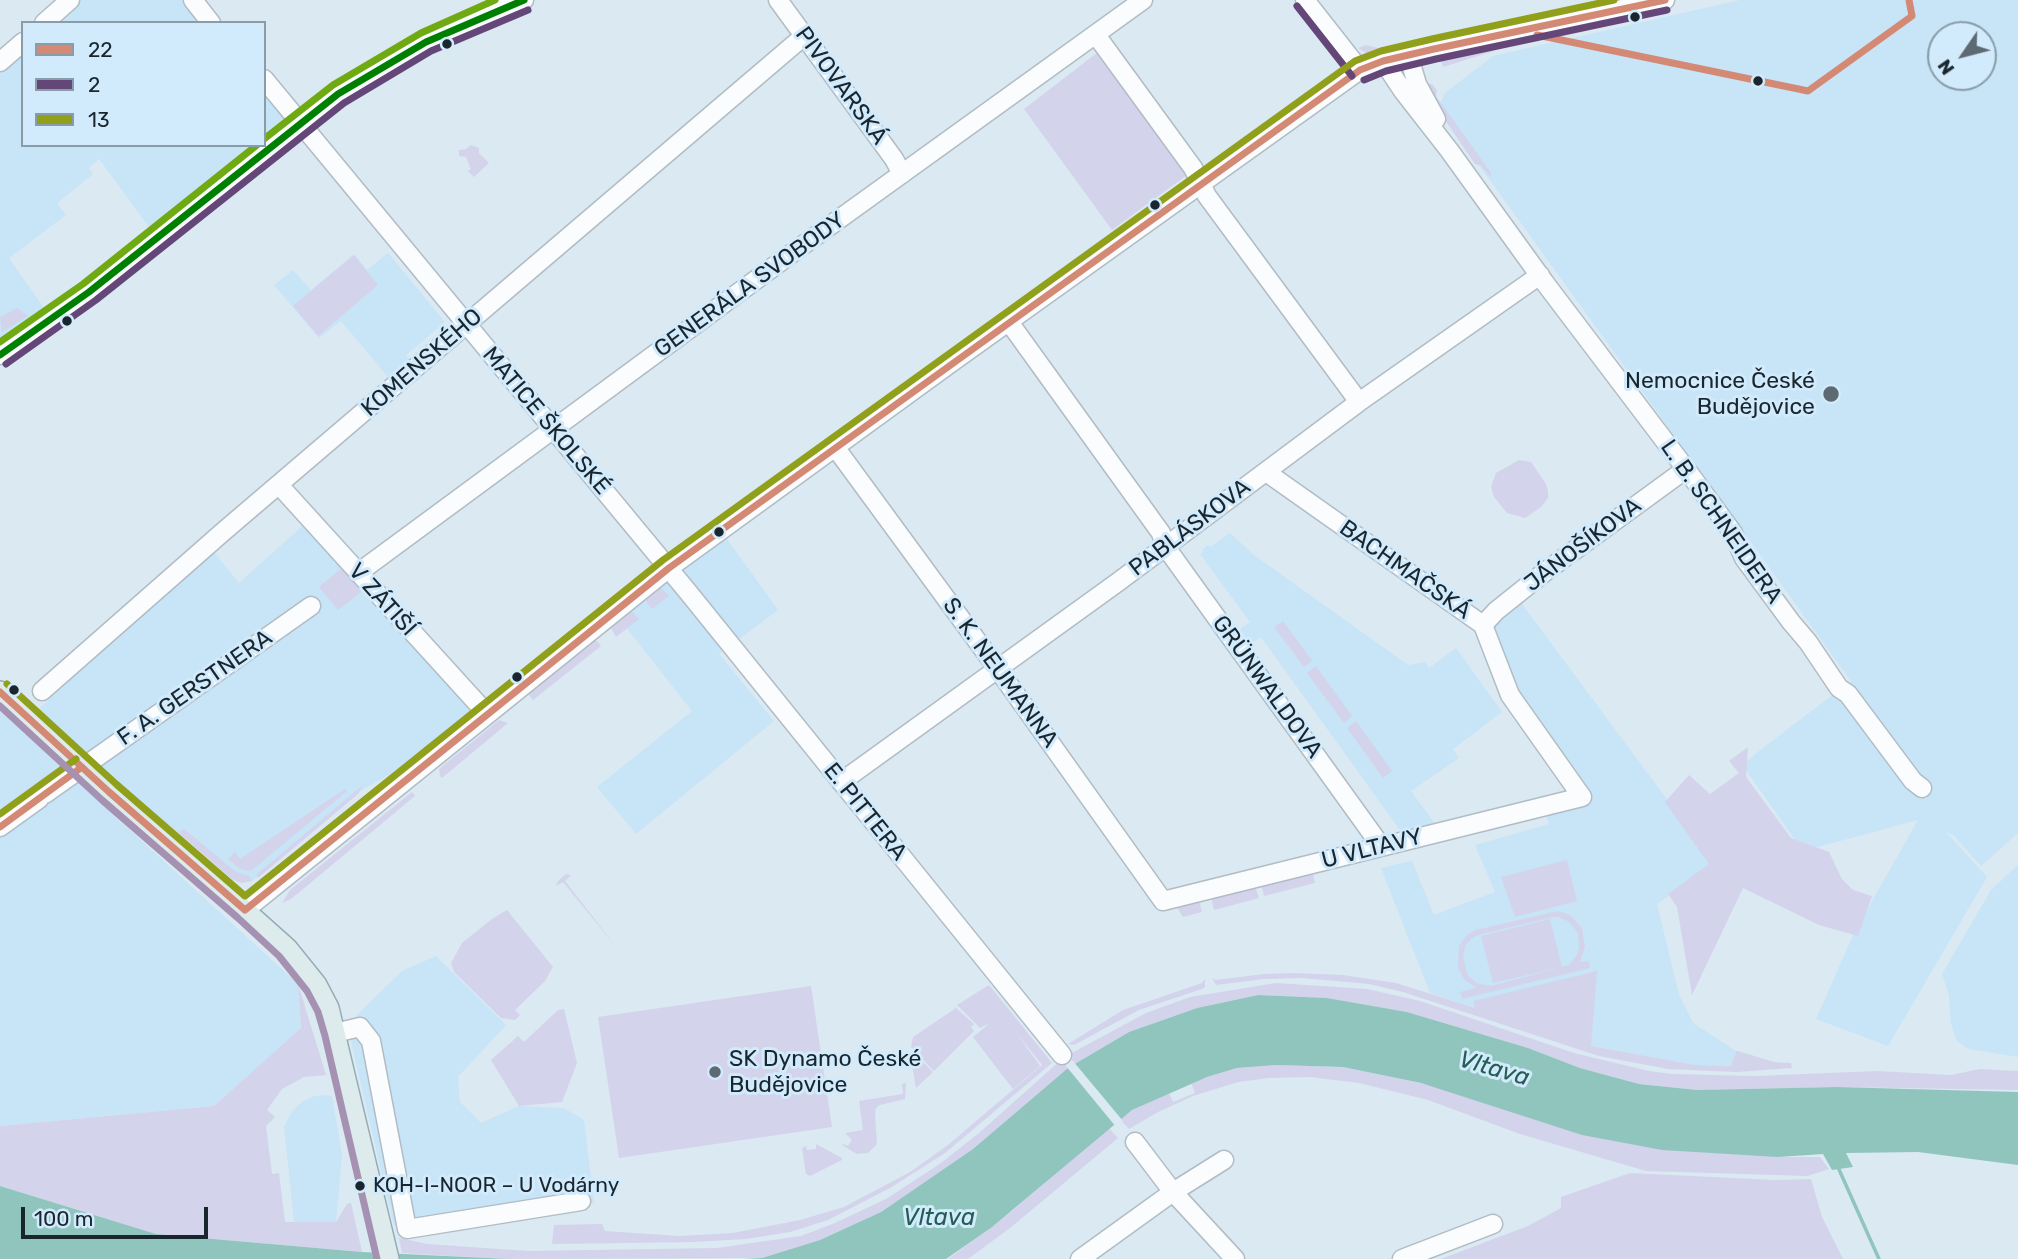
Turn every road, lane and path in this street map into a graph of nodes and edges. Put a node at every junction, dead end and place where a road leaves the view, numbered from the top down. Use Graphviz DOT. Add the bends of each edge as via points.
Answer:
graph roads {
  1 [pos="69,0"];
  2 [pos="192,0"];
  3 [pos="524,0"];
  4 [pos="778,0"];
  5 [pos="1143,0"];
  6 [pos="1304,0"];
  7 [pos="1665,0"];
  8 [pos="46,21"];
  9 [pos="209,21"];
  10 [pos="1096,35"];
  11 [pos="804,36"];
  12 [pos="21,44"];
  13 [pos="1409,57"];
  14 [pos="1383,61"];
  15 [pos="0,62"];
  16 [pos="1360,70"];
  17 [pos="266,82"];
  18 [pos="300,124"];
  19 [pos="1449,150"];
  20 [pos="902,174"];
  21 [pos="1201,183"];
  22 [pos="1540,275"];
  23 [pos="1009,322"];
  24 [pos="467,325"];
  25 [pos="0,355"];
  26 [pos="1360,402"];
  27 [pos="553,430"];
  28 [pos="835,447"];
  29 [pos="1686,469"];
  30 [pos="1266,472"];
  31 [pos="279,485"];
  32 [pos="1165,546"];
  33 [pos="669,568"];
  34 [pos="358,573"];
  35 [pos="311,606"];
  36 [pos="1483,625"];
  37 [pos="998,668"];
  38 [pos="42,691"];
  39 [pos="0,692"];
  40 [pos="487,714"];
  41 [pos="82,767"];
  42 [pos="841,782"];
  43 [pos="1922,789"];
  44 [pos="1582,797"];
  45 [pos="0,827"];
  46 [pos="1381,846"];
  47 [pos="1163,901"];
  48 [pos="245,910"];
  49 [pos="335,1033"];
  50 [pos="1062,1055"];
  51 [pos="1135,1142"];
  52 [pos="1224,1160"];
  53 [pos="1173,1192"];
  54 [pos="581,1201"];
  55 [pos="1493,1224"];
  56 [pos="388,1259"];
  57 [pos="1080,1259"];
  58 [pos="1235,1259"];
  59 [pos="1402,1259"];
  1 -- 8 [label="street"];
  2 -- 9 [label="street"];
  3 -- 18 [label="street" via="415,48 338,94"];
  4 -- 11 [label="street, PIVOVARSKÁ"];
  5 -- 10 [label="street, GENERÁLA SVOBODY"];
  6 -- 16 [label="street"];
  7 -- 13 [label="street"];
  10 -- 20 [label="street, GENERÁLA SVOBODY"];
  10 -- 21 [label="street"];
  11 -- 20 [label="street, PIVOVARSKÁ"];
  11 -- 24 [label="street, KOMENSKÉHO"];
  12 -- 15 [label="street"];
  13 -- 14 [label="street"];
  13 -- 19 [label="street, L. B. SCHNEIDERA" via="1416,84 1445,131"];
  14 -- 16 [label="street"];
  14 -- 19 [label="street, L. B. SCHNEIDERA"];
  16 -- 21 [label="street"];
  17 -- 18 [label="street, MATICE ŠKOLSKÉ"];
  18 -- 24 [label="street, MATICE ŠKOLSKÉ"];
  18 -- 25 [label="street" via="89,292"];
  19 -- 22 [label="street, L. B. SCHNEIDERA"];
  20 -- 27 [label="street, GENERÁLA SVOBODY"];
  21 -- 23 [label="street"];
  21 -- 26 [label="street"];
  22 -- 26 [label="street, PABLÁSKOVA"];
  22 -- 29 [label="street, L. B. SCHNEIDERA"];
  23 -- 28 [label="street"];
  23 -- 32 [label="street, GRÜNWALDOVA" via="1161,533"];
  24 -- 27 [label="street, MATICE ŠKOLSKÉ"];
  24 -- 31 [label="street, KOMENSKÉHO"];
  26 -- 30 [label="street, PABLÁSKOVA"];
  27 -- 33 [label="street, MATICE ŠKOLSKÉ"];
  27 -- 34 [label="street, GENERÁLA SVOBODY"];
  28 -- 33 [label="street"];
  28 -- 37 [label="street, S. K. NEUMANNA"];
  29 -- 36 [label="street, JÁNOŠÍKOVA" via="1546,571"];
  29 -- 43 [label="street, L. B. SCHNEIDERA" via="1839,688"];
  30 -- 32 [label="street, PABLÁSKOVA"];
  30 -- 36 [label="street, BACHMAČSKÁ"];
  31 -- 34 [label="street, V ZÁTIŠÍ"];
  31 -- 38 [label="street, KOMENSKÉHO"];
  32 -- 37 [label="street, PABLÁSKOVA"];
  32 -- 46 [label="street, GRÜNWALDOVA"];
  33 -- 40 [label="street"];
  33 -- 42 [label="street, E. PITTERA"];
  34 -- 40 [label="street, V ZÁTIŠÍ"];
  35 -- 41 [label="street, F. A. GERSTNERA"];
  36 -- 44 [label="street, BACHMAČSKÁ" via="1510,695"];
  37 -- 42 [label="street, PABLÁSKOVA"];
  37 -- 47 [label="street, S. K. NEUMANNA"];
  39 -- 41 [label="main road"];
  40 -- 48 [label="street"];
  41 -- 45 [label="street, F. A. GERSTNERA"];
  41 -- 48 [label="main road"];
  42 -- 50 [label="street, E. PITTERA"];
  44 -- 46 [label="street, U VLTAVY"];
  46 -- 47 [label="street, U VLTAVY"];
  48 -- 49 [label="main road" via="303,967 328,1008"];
  49 -- 54 [label="street" via="359,1027 371,1041 407,1228"];
  49 -- 56 [label="main road"];
  51 -- 53 [label="street"];
  52 -- 53 [label="street"];
  53 -- 57 [label="street"];
  53 -- 58 [label="street"];
  55 -- 59 [label="street"];
}
